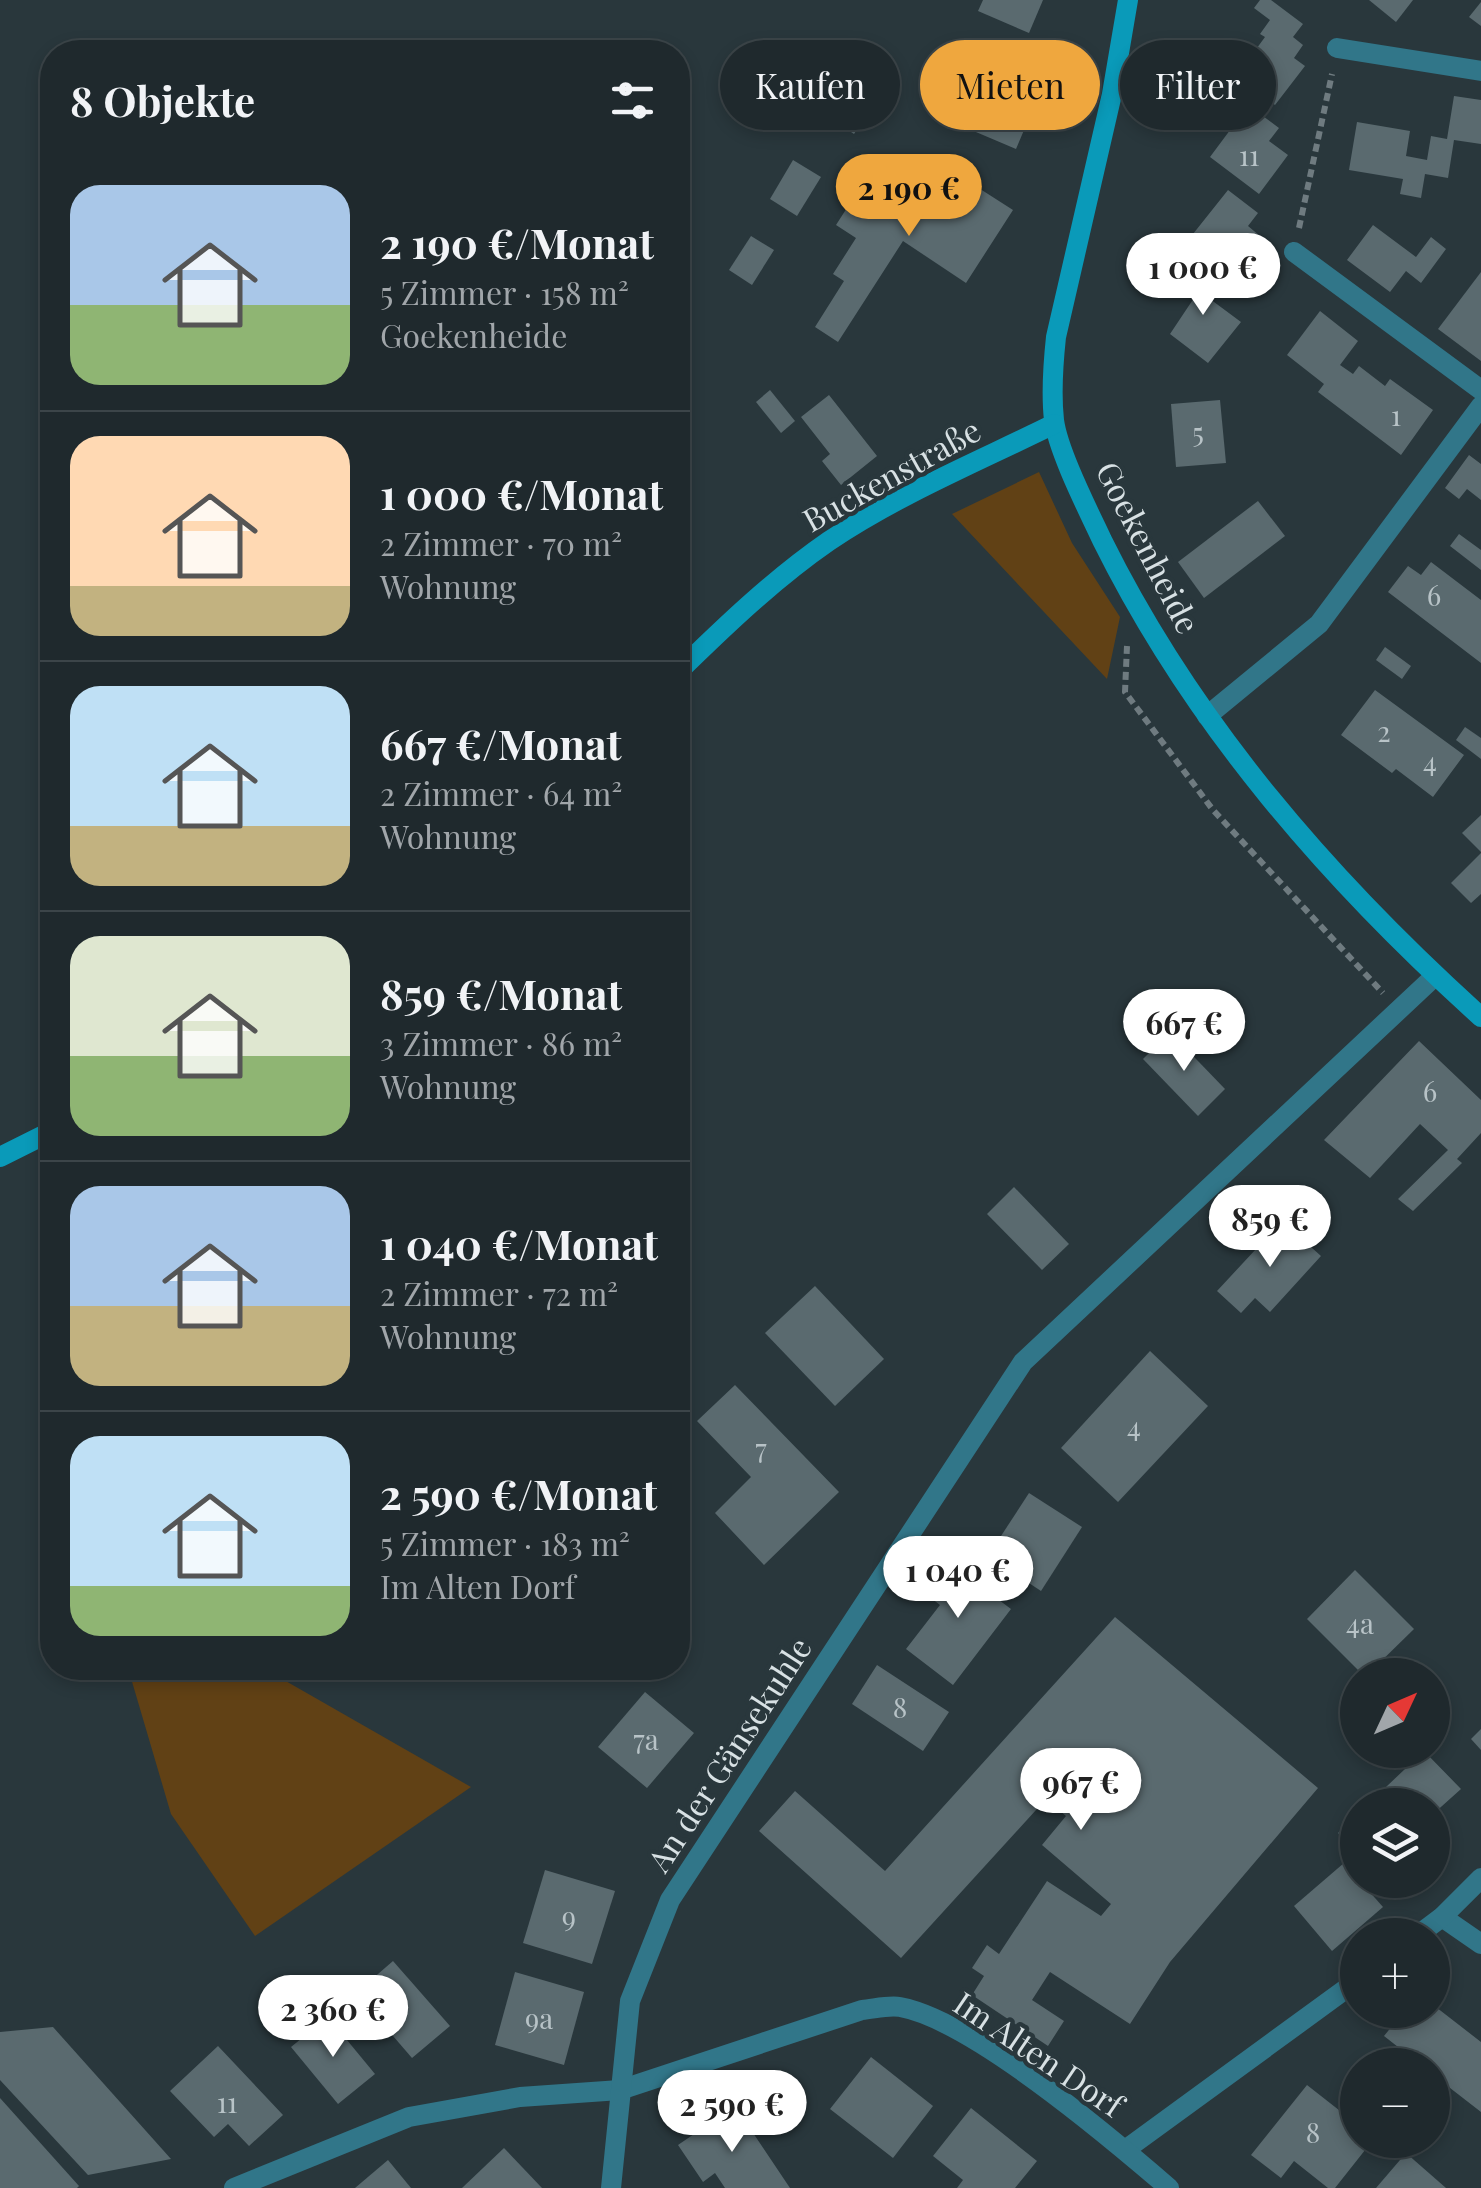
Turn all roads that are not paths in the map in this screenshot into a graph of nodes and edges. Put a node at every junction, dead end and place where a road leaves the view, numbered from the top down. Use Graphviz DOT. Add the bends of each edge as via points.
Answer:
graph roads {
  1 [pos="1128,0"];
  2 [pos="1337,48"];
  3 [pos="1481,71"];
  4 [pos="1294,252"];
  5 [pos="1481,390"];
  6 [pos="1481,406"];
  7 [pos="1054,424"];
  8 [pos="690,661"];
  9 [pos="1207,716"];
  10 [pos="1435,976"];
  11 [pos="1481,1017"];
  12 [pos="40,1137"];
  13 [pos="0,1158"];
  14 [pos="1481,1878"];
  15 [pos="1442,1917"];
  16 [pos="1481,1944"];
  17 [pos="1340,1993"];
  18 [pos="620,2090"];
  19 [pos="1126,2150"];
  20 [pos="234,2188"];
  21 [pos="611,2188"];
  22 [pos="1169,2188"];
  1 -- 7 [label="street, Goekenheide" via="1056,338"];
  2 -- 3 [label="street"];
  4 -- 5 [label="street"];
  6 -- 9 [label="street" via="1319,624"];
  7 -- 8 [label="street, Buckenstraße" via="831,540"];
  7 -- 9 [label="street, Goekenheide" via="1130,595"];
  9 -- 10 [label="street, Goekenheide" via="1314,850"];
  10 -- 11 [label="street, Goekenheide"];
  10 -- 18 [label="street, An der Gänsekuhle" via="1023,1362 670,1900 630,2001"];
  12 -- 13 [label="street"];
  14 -- 15 [label="street"];
  15 -- 16 [label="street"];
  17 -- 19 [label="street, Im Alten Dorf"];
  18 -- 19 [label="street, Im Alten Dorf" via="862,2010 897,2006 962,2032"];
  18 -- 20 [label="street" via="520,2096 409,2117"];
  18 -- 21 [label="street"];
  19 -- 22 [label="street"];
}
